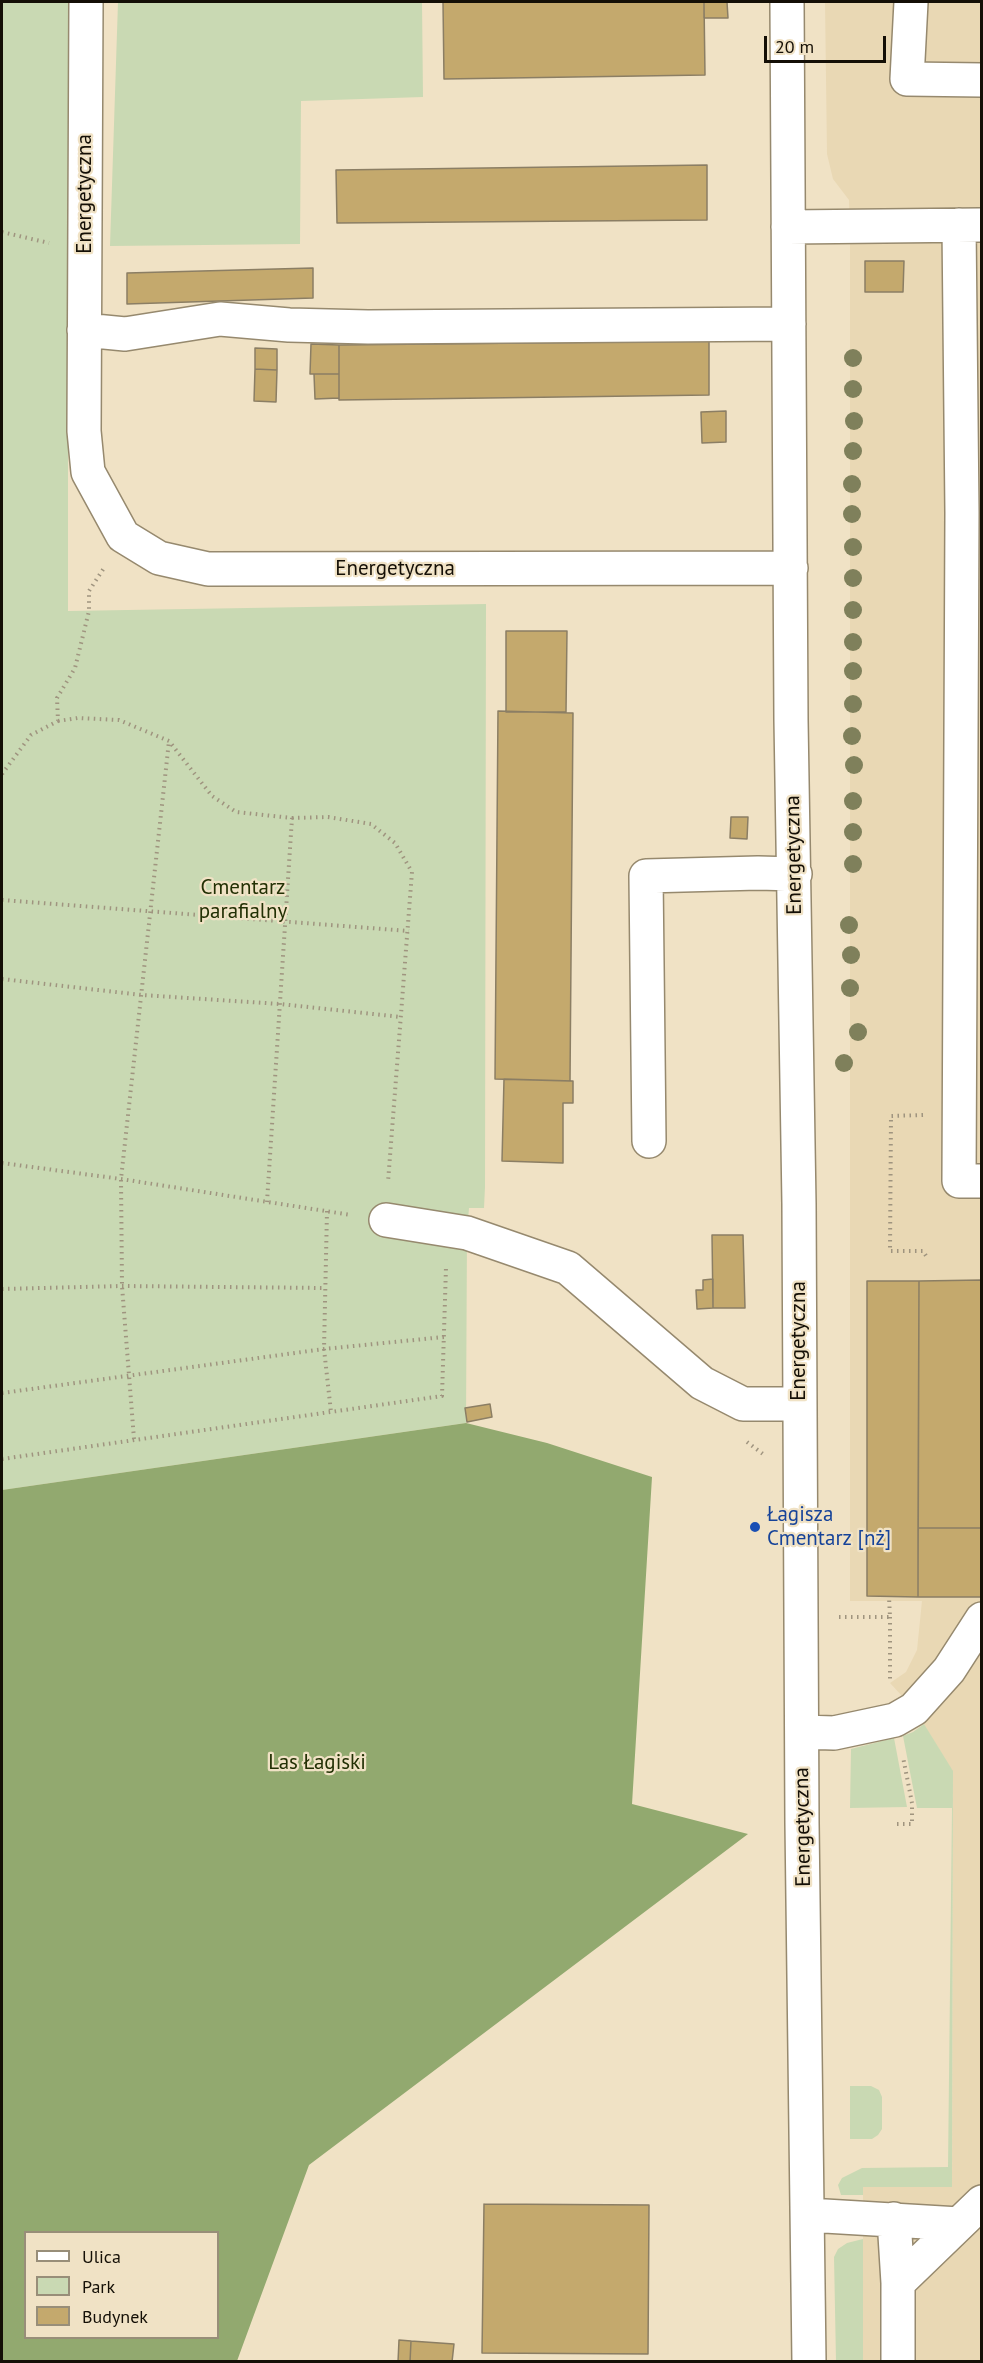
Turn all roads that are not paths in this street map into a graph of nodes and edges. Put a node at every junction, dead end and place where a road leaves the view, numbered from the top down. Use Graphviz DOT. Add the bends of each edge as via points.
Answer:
graph roads {
  1 [pos="86,2"];
  2 [pos="787,2"];
  3 [pos="911,2"];
  4 [pos="981,80"];
  5 [pos="970,225"];
  6 [pos="788,227"];
  7 [pos="789,324"];
  8 [pos="84,330"];
  9 [pos="971,389"];
  10 [pos="972,512"];
  11 [pos="791,568"];
  12 [pos="971,679"];
  13 [pos="795,874"];
  14 [pos="649,1141"];
  15 [pos="981,1181"];
  16 [pos="386,1220"];
  17 [pos="799,1404"];
  18 [pos="981,1619"];
  19 [pos="801,1732"];
  20 [pos="970,2213"];
  21 [pos="808,2215"];
  22 [pos="894,2220"];
  23 [pos="898,2283"];
  24 [pos="809,2361"];
  25 [pos="898,2361"];
  1 -- 8 [label="street, Energetyczna"];
  2 -- 6 [label="street"];
  3 -- 4 [label="street" via="907,79"];
  5 -- 6 [label="street"];
  5 -- 9 [label="street"];
  6 -- 7 [label="street"];
  7 -- 8 [label="street" via="368,327 220,319 125,334"];
  7 -- 11 [label="street"];
  8 -- 11 [label="street, Energetyczna" via="88,472 123,536 159,558 208,569"];
  9 -- 10 [label="street"];
  10 -- 12 [label="street"];
  11 -- 13 [label="street, Energetyczna"];
  12 -- 15 [label="street" via="959,1181"];
  13 -- 14 [label="street" via="646,876"];
  13 -- 17 [label="street, Energetyczna"];
  16 -- 17 [label="street" via="467,1233 568,1268 702,1383 743,1404"];
  17 -- 19 [label="street, Energetyczna"];
  18 -- 19 [label="street" via="949,1670 914,1709 895,1720 844,1731"];
  19 -- 21 [label="street, Energetyczna"];
  20 -- 22 [label="street"];
  20 -- 23 [label="street"];
  21 -- 22 [label="street"];
  21 -- 24 [label="street, Energetyczna"];
  22 -- 23 [label="street"];
  23 -- 25 [label="street"];
}
